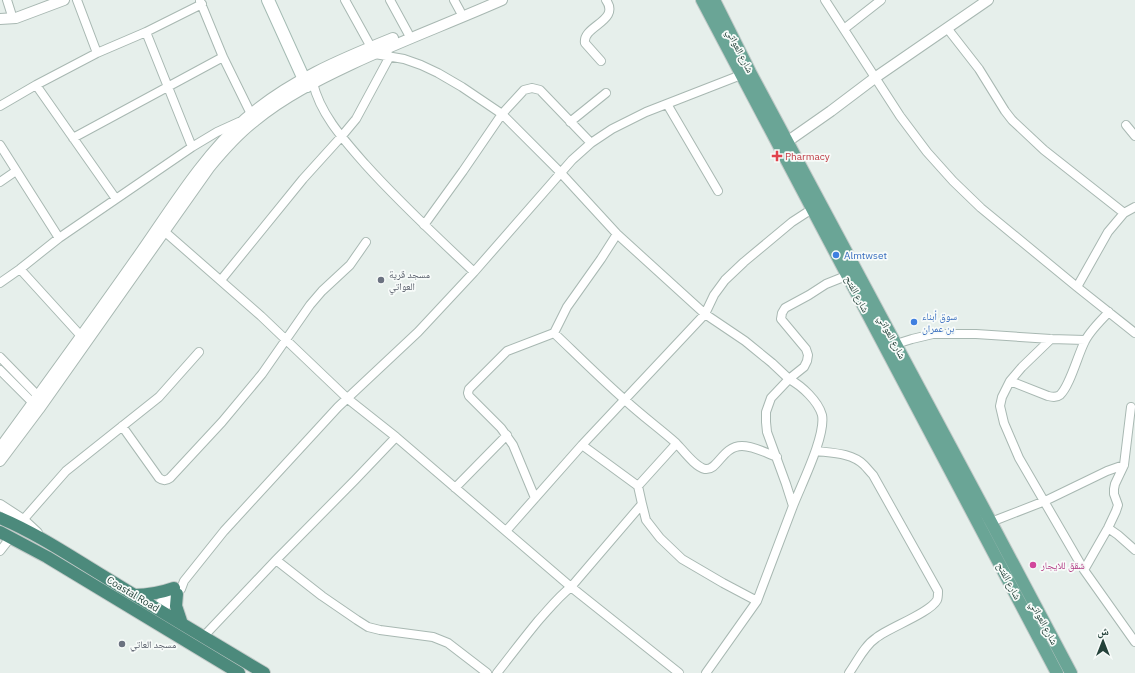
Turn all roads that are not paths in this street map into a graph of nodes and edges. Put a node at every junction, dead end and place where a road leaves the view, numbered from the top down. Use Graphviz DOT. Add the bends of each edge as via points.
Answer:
graph roads {
  1 [pos="7,0"];
  2 [pos="45,0"];
  3 [pos="64,0"];
  4 [pos="78,0"];
  5 [pos="268,0"];
  6 [pos="277,0"];
  7 [pos="345,0"];
  8 [pos="390,0"];
  9 [pos="454,0"];
  10 [pos="486,0"];
  11 [pos="502,0"];
  12 [pos="606,0"];
  13 [pos="702,0"];
  14 [pos="714,0"];
  15 [pos="825,0"];
  16 [pos="881,0"];
  17 [pos="988,0"];
  18 [pos="201,2"];
  19 [pos="460,11"];
  20 [pos="0,13"];
  21 [pos="12,16"];
  22 [pos="0,19"];
  23 [pos="947,28"];
  24 [pos="844,29"];
  25 [pos="146,32"];
  26 [pos="408,33"];
  27 [pos="373,50"];
  28 [pos="97,53"];
  29 [pos="390,56"];
  30 [pos="223,57"];
  31 [pos="600,61"];
  32 [pos="741,75"];
  33 [pos="876,78"];
  34 [pos="309,83"];
  35 [pos="36,85"];
  36 [pos="168,87"];
  37 [pos="606,93"];
  38 [pos="667,104"];
  39 [pos="0,106"];
  40 [pos="502,114"];
  41 [pos="248,117"];
  42 [pos="570,122"];
  43 [pos="1126,125"];
  44 [pos="1135,136"];
  45 [pos="341,137"];
  46 [pos="73,138"];
  47 [pos="591,144"];
  48 [pos="784,144"];
  49 [pos="0,145"];
  50 [pos="192,147"];
  51 [pos="16,171"];
  52 [pos="560,172"];
  53 [pos="0,182"];
  54 [pos="718,191"];
  55 [pos="116,199"];
  56 [pos="1135,206"];
  57 [pos="812,209"];
  58 [pos="1124,212"];
  59 [pos="424,225"];
  60 [pos="164,231"];
  61 [pos="617,234"];
  62 [pos="59,238"];
  63 [pos="366,242"];
  64 [pos="20,269"];
  65 [pos="474,272"];
  66 [pos="852,273"];
  67 [pos="221,280"];
  68 [pos="0,283"];
  69 [pos="1077,287"];
  70 [pos="1109,312"];
  71 [pos="705,314"];
  72 [pos="554,333"];
  73 [pos="1135,333"];
  74 [pos="81,336"];
  75 [pos="1051,339"];
  76 [pos="286,340"];
  77 [pos="1085,340"];
  78 [pos="896,344"];
  79 [pos="199,352"];
  80 [pos="0,357"];
  81 [pos="0,370"];
  82 [pos="789,379"];
  83 [pos="1010,381"];
  84 [pos="348,399"];
  85 [pos="624,400"];
  86 [pos="38,402"];
  87 [pos="1131,406"];
  88 [pos="122,426"];
  89 [pos="507,436"];
  90 [pos="396,438"];
  91 [pos="676,444"];
  92 [pos="582,445"];
  93 [pos="0,448"];
  94 [pos="816,451"];
  95 [pos="777,457"];
  96 [pos="0,461"];
  97 [pos="1124,465"];
  98 [pos="638,486"];
  99 [pos="455,488"];
  100 [pos="535,498"];
  101 [pos="1045,502"];
  102 [pos="642,504"];
  103 [pos="0,505"];
  104 [pos="793,506"];
  105 [pos="0,518"];
  106 [pos="23,520"];
  107 [pos="991,522"];
  108 [pos="1108,528"];
  109 [pos="506,531"];
  110 [pos="0,532"];
  111 [pos="11,537"];
  112 [pos="46,542"];
  113 [pos="1135,550"];
  114 [pos="0,551"];
  115 [pos="276,560"];
  116 [pos="1084,570"];
  117 [pos="571,587"];
  118 [pos="175,591"];
  119 [pos="134,595"];
  120 [pos="756,601"];
  121 [pos="158,610"];
  122 [pos="182,624"];
  123 [pos="1039,625"];
  124 [pos="203,637"];
  125 [pos="1135,642"];
  126 [pos="239,673"];
  127 [pos="264,673"];
  128 [pos="486,673"];
  129 [pos="497,673"];
  130 [pos="679,673"];
  131 [pos="706,673"];
  132 [pos="849,673"];
  133 [pos="1057,673"];
  134 [pos="1071,673"];
  1 -- 21 [label="street"];
  2 -- 21 [label="street"];
  3 -- 21 [label="street"];
  4 -- 28 [label="street"];
  5 -- 34 [label="main road"];
  6 -- 34 [label="main road"];
  7 -- 27 [label="street"];
  8 -- 26 [label="street"];
  9 -- 19 [label="street"];
  10 -- 19 [label="street"];
  11 -- 27 [label="street"];
  12 -- 31 [label="street" via="610,5 610,12 584,40"];
  13 -- 32 [label="main road, شارع الفتح"];
  14 -- 48 [label="main road, شارع العواتي"];
  15 -- 24 [label="street"];
  16 -- 24 [label="street"];
  17 -- 23 [label="street"];
  18 -- 25 [label="street"];
  18 -- 30 [label="street"];
  19 -- 26 [label="street"];
  20 -- 21 [label="street"];
  21 -- 22 [label="street"];
  23 -- 33 [label="street"];
  23 -- 58 [label="street" via="979,69 1012,120 1044,150"];
  24 -- 33 [label="street"];
  25 -- 28 [label="street"];
  25 -- 36 [label="street"];
  26 -- 27 [label="street"];
  27 -- 29 [label="street"];
  27 -- 34 [label="street"];
  28 -- 35 [label="street"];
  29 -- 40 [label="street" via="421,64"];
  29 -- 45 [label="street" via="356,119"];
  30 -- 36 [label="street"];
  30 -- 41 [label="street"];
  32 -- 38 [label="street"];
  32 -- 48 [label="main road, شارع الفتح"];
  33 -- 48 [label="street"];
  33 -- 69 [label="street" via="900,116 953,181 981,208"];
  34 -- 41 [label="street"];
  34 -- 45 [label="street"];
  34 -- 60 [label="street" via="255,121 223,151"];
  35 -- 39 [label="street"];
  35 -- 46 [label="street"];
  36 -- 46 [label="street"];
  36 -- 50 [label="street"];
  37 -- 42 [label="street"];
  38 -- 47 [label="street" via="612,129"];
  38 -- 54 [label="street"];
  40 -- 42 [label="street" via="524,90 532,88 540,90"];
  40 -- 52 [label="street"];
  40 -- 59 [label="street"];
  41 -- 50 [label="street"];
  41 -- 74 [label="street" via="201,167"];
  42 -- 47 [label="street"];
  43 -- 44 [label="street"];
  45 -- 59 [label="street"];
  45 -- 67 [label="street" via="303,179"];
  46 -- 55 [label="street"];
  47 -- 52 [label="street"];
  48 -- 57 [label="main road, شارع الفتح"];
  48 -- 66 [label="main road, شارع العواتي"];
  49 -- 51 [label="street"];
  50 -- 55 [label="street"];
  51 -- 53 [label="street"];
  51 -- 62 [label="street"];
  52 -- 61 [label="street"];
  52 -- 65 [label="street"];
  55 -- 62 [label="street"];
  56 -- 58 [label="street"];
  57 -- 66 [label="main road, شارع الفتح"];
  57 -- 71 [label="street" via="792,222 725,280"];
  58 -- 69 [label="street" via="1108,232"];
  59 -- 65 [label="street"];
  60 -- 67 [label="street"];
  60 -- 86 [label="street"];
  61 -- 71 [label="street"];
  61 -- 72 [label="street" via="567,307"];
  62 -- 64 [label="street"];
  63 -- 76 [label="street" via="350,265 310,305"];
  64 -- 68 [label="street"];
  64 -- 74 [label="street"];
  65 -- 84 [label="street" via="418,332"];
  66 -- 78 [label="main road, شارع العواتي"];
  66 -- 82 [label="street" via="826,284 785,308 782,313 781,319 808,355 804,367"];
  66 -- 123 [label="main road, شارع الفتح"];
  67 -- 76 [label="street"];
  69 -- 70 [label="street"];
  70 -- 73 [label="street"];
  70 -- 77 [label="street"];
  71 -- 82 [label="street" via="745,341"];
  71 -- 85 [label="street"];
  72 -- 85 [label="street"];
  72 -- 89 [label="street" via="506,351 469,389 469,396"];
  74 -- 86 [label="street"];
  75 -- 77 [label="street"];
  75 -- 78 [label="street" via="933,334"];
  75 -- 83 [label="street"];
  76 -- 84 [label="street"];
  76 -- 88 [label="street" via="222,422 167,480 159,478"];
  77 -- 83 [label="street" via="1060,395 1048,396"];
  78 -- 107 [label="main road, شارع العواتي"];
  79 -- 88 [label="street" via="159,397"];
  80 -- 86 [label="street"];
  81 -- 86 [label="street"];
  82 -- 94 [label="street" via="804,390 819,408 822,424"];
  82 -- 95 [label="street" via="771,398 766,412 767,432"];
  83 -- 101 [label="street" via="1000,406 1004,423 1019,458"];
  84 -- 90 [label="street"];
  84 -- 118 [label="street" via="224,531"];
  85 -- 91 [label="street"];
  85 -- 92 [label="street"];
  86 -- 93 [label="street"];
  86 -- 96 [label="street"];
  87 -- 97 [label="street"];
  88 -- 106 [label="street" via="66,471"];
  89 -- 99 [label="street"];
  89 -- 100 [label="street"];
  90 -- 99 [label="street"];
  90 -- 115 [label="street"];
  91 -- 95 [label="street" via="695,463 706,469 714,467 726,452 736,447 752,448"];
  91 -- 98 [label="street"];
  92 -- 98 [label="street"];
  92 -- 100 [label="street"];
  94 -- 104 [label="street"];
  94 -- 132 [label="street" via="838,453 864,464 873,475 938,591 935,603 876,638"];
  95 -- 104 [label="street"];
  97 -- 101 [label="street" via="1106,471"];
  97 -- 108 [label="street" via="1115,484 1114,494 1118,505"];
  98 -- 102 [label="street"];
  99 -- 109 [label="street"];
  100 -- 109 [label="street"];
  101 -- 107 [label="street"];
  101 -- 116 [label="street"];
  102 -- 117 [label="street"];
  102 -- 120 [label="street" via="646,520 682,559"];
  103 -- 106 [label="street"];
  104 -- 120 [label="street"];
  105 -- 112 [label="highway, Coastal Road"];
  106 -- 112 [label="street"];
  107 -- 123 [label="main road, شارع العواتي"];
  108 -- 113 [label="street"];
  108 -- 116 [label="street"];
  109 -- 117 [label="street"];
  110 -- 111 [label="highway, Coastal Road"];
  111 -- 114 [label="street"];
  111 -- 126 [label="highway, Coastal Road"];
  112 -- 119 [label="highway, Coastal Road"];
  115 -- 124 [label="street"];
  115 -- 128 [label="street" via="356,620 380,630 433,637 448,643"];
  116 -- 125 [label="street"];
  117 -- 129 [label="street" via="552,605"];
  117 -- 130 [label="street"];
  118 -- 119 [label="highway"];
  118 -- 121 [label="street"];
  118 -- 122 [label="highway" via="176,606"];
  119 -- 121 [label="highway, Coastal Road"];
  120 -- 131 [label="street"];
  121 -- 122 [label="highway, Coastal Road"];
  122 -- 124 [label="highway, Coastal Road"];
  123 -- 133 [label="main road, شارع الفتح"];
  123 -- 134 [label="main road, شارع العواتي"];
  124 -- 127 [label="highway, Coastal Road"];
}
